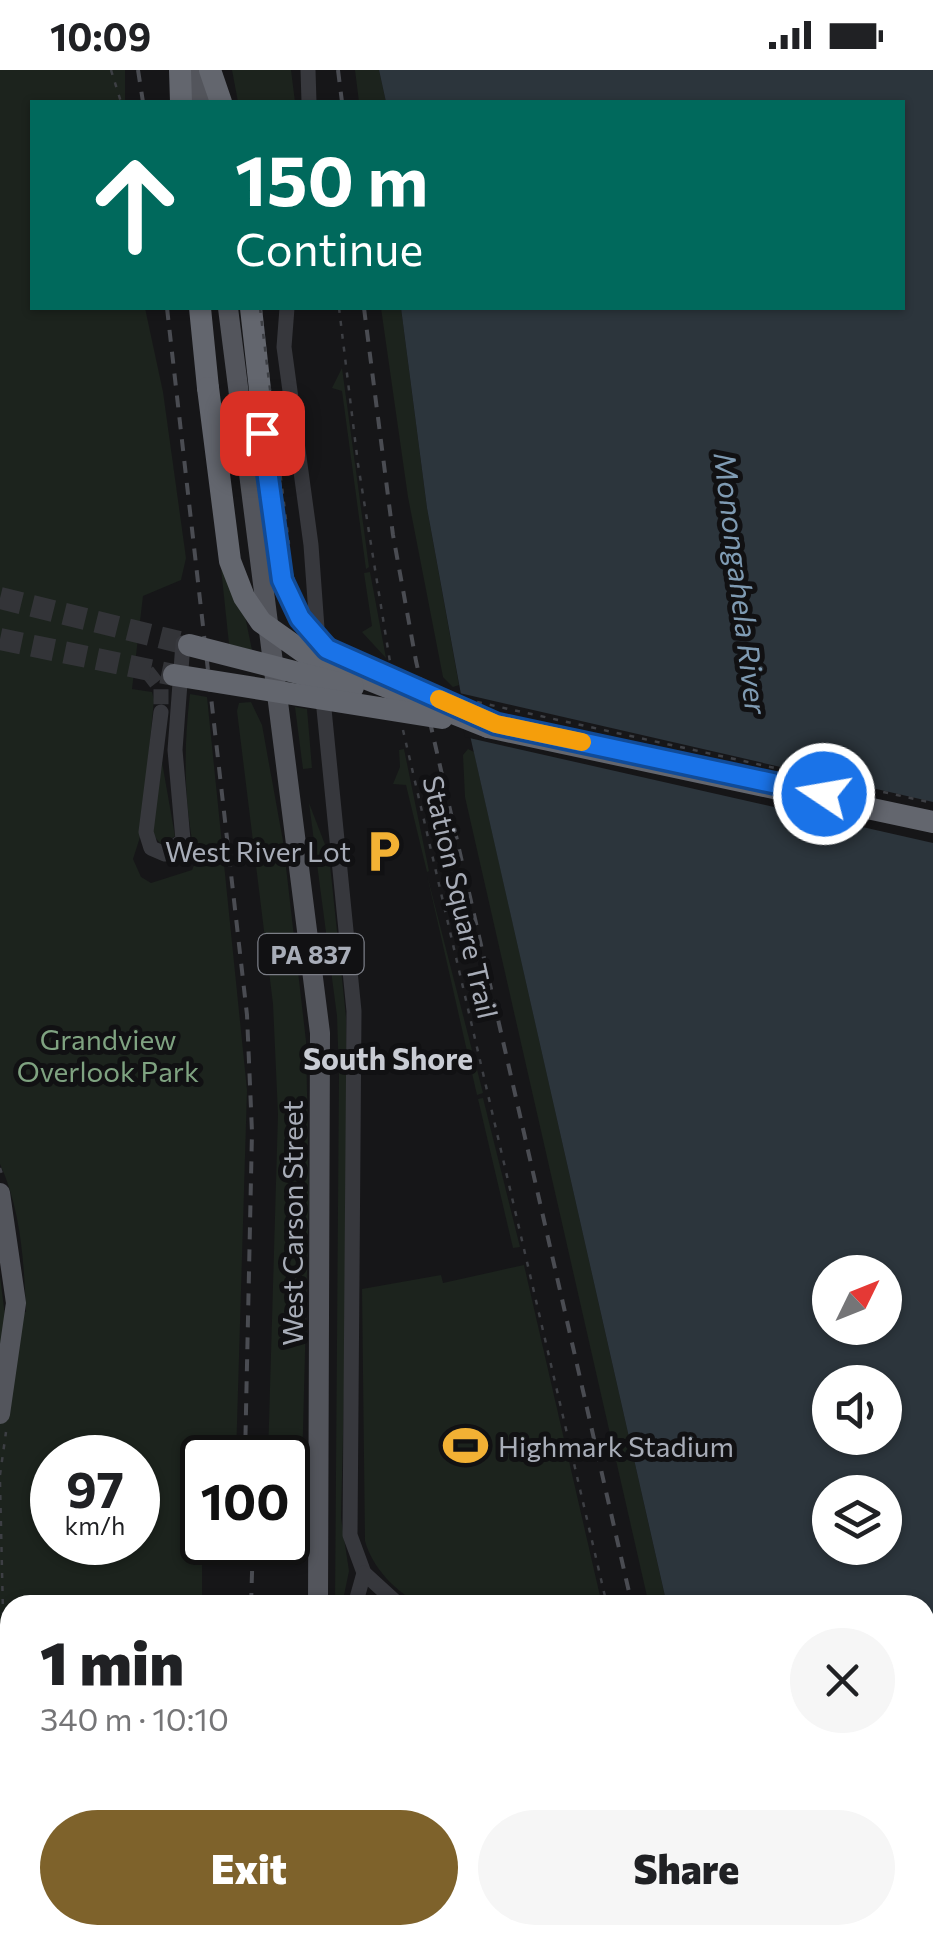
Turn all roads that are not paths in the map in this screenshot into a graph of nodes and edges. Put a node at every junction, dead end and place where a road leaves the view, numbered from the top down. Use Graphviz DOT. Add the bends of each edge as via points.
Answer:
graph roads {
  1 [pos="180,70"];
  2 [pos="195,70"];
  3 [pos="210,70"];
  4 [pos="308,70"];
  5 [pos="181,100"];
  6 [pos="200,100"];
  7 [pos="220,100"];
  8 [pos="309,100"];
  9 [pos="200,310"];
  10 [pos="228,310"];
  11 [pos="251,310"];
  12 [pos="288,310"];
  13 [pos="184,643"];
  14 [pos="174,675"];
  15 [pos="161,712"];
  16 [pos="492,725"];
  17 [pos="933,820"];
  18 [pos="0,1193"];
  19 [pos="0,1414"];
  20 [pos="364,1573"];
  21 [pos="318,1595"];
  22 [pos="358,1595"];
  23 [pos="388,1595"];
  1 -- 5 [label="highway"];
  2 -- 6 [label="main road"];
  3 -- 7 [label="highway"];
  4 -- 8 [label="street"];
  9 -- 16 [label="highway, bridge" via="230,561 256,616 298,651"];
  10 -- 21 [label="main road, West Carson Street / PA 837" via="320,1033"];
  11 -- 16 [label="highway, bridge" via="279,562 300,618 319,643 344,659"];
  12 -- 20 [label="street" via="284,346 311,544 327,774 354,1011 350,1535"];
  13 -- 15 [label="street" via="175,750 183,840 165,854 151,848 146,832"];
  13 -- 16 [label="highway, bridge"];
  14 -- 16 [label="highway, bridge"];
  16 -- 17 [label="highway"];
  18 -- 19 [label="main road" via="16,1303"];
  20 -- 22 [label="street"];
  20 -- 23 [label="street"];
}
